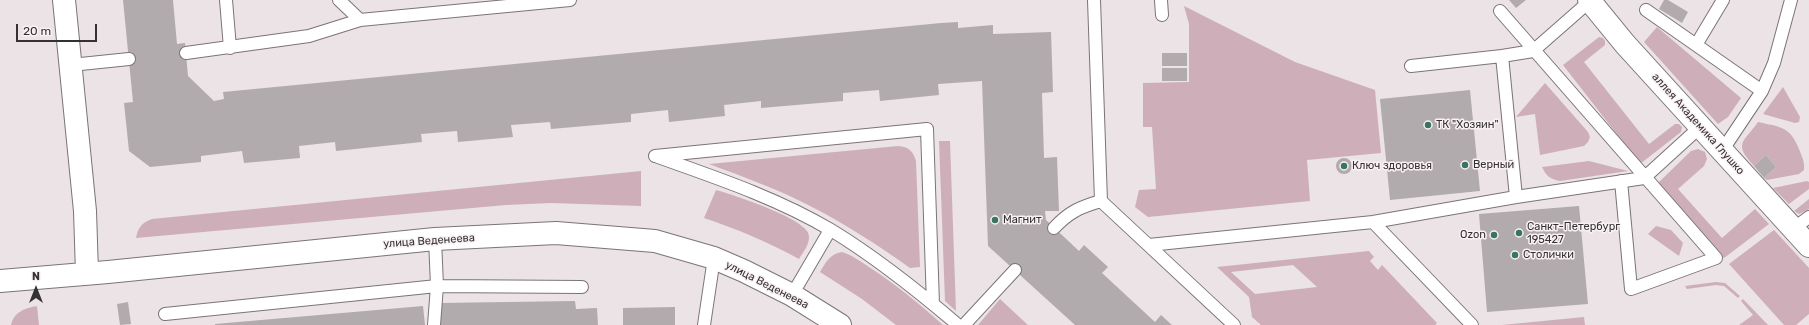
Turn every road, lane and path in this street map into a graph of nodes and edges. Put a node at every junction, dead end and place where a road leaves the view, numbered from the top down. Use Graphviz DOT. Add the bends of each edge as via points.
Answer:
graph roads {
  1 [pos="64,0"];
  2 [pos="226,0"];
  3 [pos="339,0"];
  4 [pos="570,0"];
  5 [pos="1094,0"];
  6 [pos="1161,0"];
  7 [pos="1590,0"];
  8 [pos="1723,0"];
  9 [pos="1791,0"];
  10 [pos="1646,10"];
  11 [pos="1500,11"];
  12 [pos="1162,15"];
  13 [pos="360,20"];
  14 [pos="1696,45"];
  15 [pos="230,48"];
  16 [pos="1533,51"];
  17 [pos="186,53"];
  18 [pos="1502,56"];
  19 [pos="129,59"];
  20 [pos="71,65"];
  21 [pos="1411,66"];
  22 [pos="1762,91"];
  23 [pos="1700,126"];
  24 [pos="1722,151"];
  25 [pos="1644,178"];
  26 [pos="1621,181"];
  27 [pos="1516,197"];
  28 [pos="1101,201"];
  29 [pos="1373,222"];
  30 [pos="1801,223"];
  31 [pos="1054,228"];
  32 [pos="830,230"];
  33 [pos="435,239"];
  34 [pos="1149,245"];
  35 [pos="1809,246"];
  36 [pos="714,258"];
  37 [pos="1015,270"];
  38 [pos="87,273"];
  39 [pos="0,281"];
  40 [pos="437,286"];
  41 [pos="582,287"];
  42 [pos="792,295"];
  43 [pos="933,304"];
  44 [pos="165,314"];
  45 [pos="434,325"];
  46 [pos="704,325"];
  47 [pos="840,325"];
  48 [pos="958,325"];
  49 [pos="964,325"];
  50 [pos="1234,325"];
  51 [pos="1472,325"];
  1 -- 20 [label="street"];
  2 -- 15 [label="lane"];
  3 -- 13 [label="lane"];
  4 -- 13 [label="lane"];
  5 -- 28 [label="lane"];
  6 -- 12 [label="lane"];
  7 -- 16 [label="lane"];
  7 -- 23 [label="street, аллея Академика Глушко" via="1625,44"];
  8 -- 14 [label="lane"];
  9 -- 22 [label="lane" via="1774,63"];
  10 -- 14 [label="lane"];
  11 -- 16 [label="lane"];
  13 -- 15 [label="lane" via="309,36"];
  14 -- 22 [label="lane"];
  15 -- 17 [label="lane"];
  16 -- 18 [label="lane"];
  16 -- 25 [label="lane"];
  18 -- 21 [label="lane"];
  18 -- 27 [label="lane"];
  19 -- 20 [label="lane"];
  20 -- 38 [label="street" via="85,211"];
  22 -- 24 [label="lane"];
  23 -- 24 [label="street, аллея Академика Глушко"];
  23 -- 25 [label="lane"];
  24 -- 30 [label="street, аллея Академика Глушко"];
  25 -- 26 [label="lane"];
  25 -- 26 [label="lane" via="1716,258 1631,289"];
  26 -- 27 [label="lane"];
  27 -- 29 [label="lane"];
  28 -- 31 [label="lane" via="1083,206 1066,215"];
  28 -- 34 [label="lane"];
  29 -- 34 [label="lane"];
  29 -- 51 [label="lane"];
  30 -- 35 [label="street, аллея Академика Глушко"];
  32 -- 42 [label="lane"];
  32 -- 43 [label="lane" via="873,257"];
  32 -- 43 [label="lane" via="786,206 740,186 655,156 927,129"];
  33 -- 36 [label="street, улица Веденеева" via="564,234 655,241"];
  33 -- 38 [label="street, улица Веденеева"];
  33 -- 40 [label="lane"];
  34 -- 50 [label="lane"];
  36 -- 42 [label="street, улица Веденеева"];
  36 -- 46 [label="lane"];
  37 -- 49 [label="lane"];
  38 -- 39 [label="street, улица Веденеева"];
  40 -- 41 [label="lane"];
  40 -- 44 [label="lane"];
  40 -- 45 [label="lane"];
  42 -- 47 [label="street, улица Веденеева"];
  43 -- 48 [label="lane"];
}
